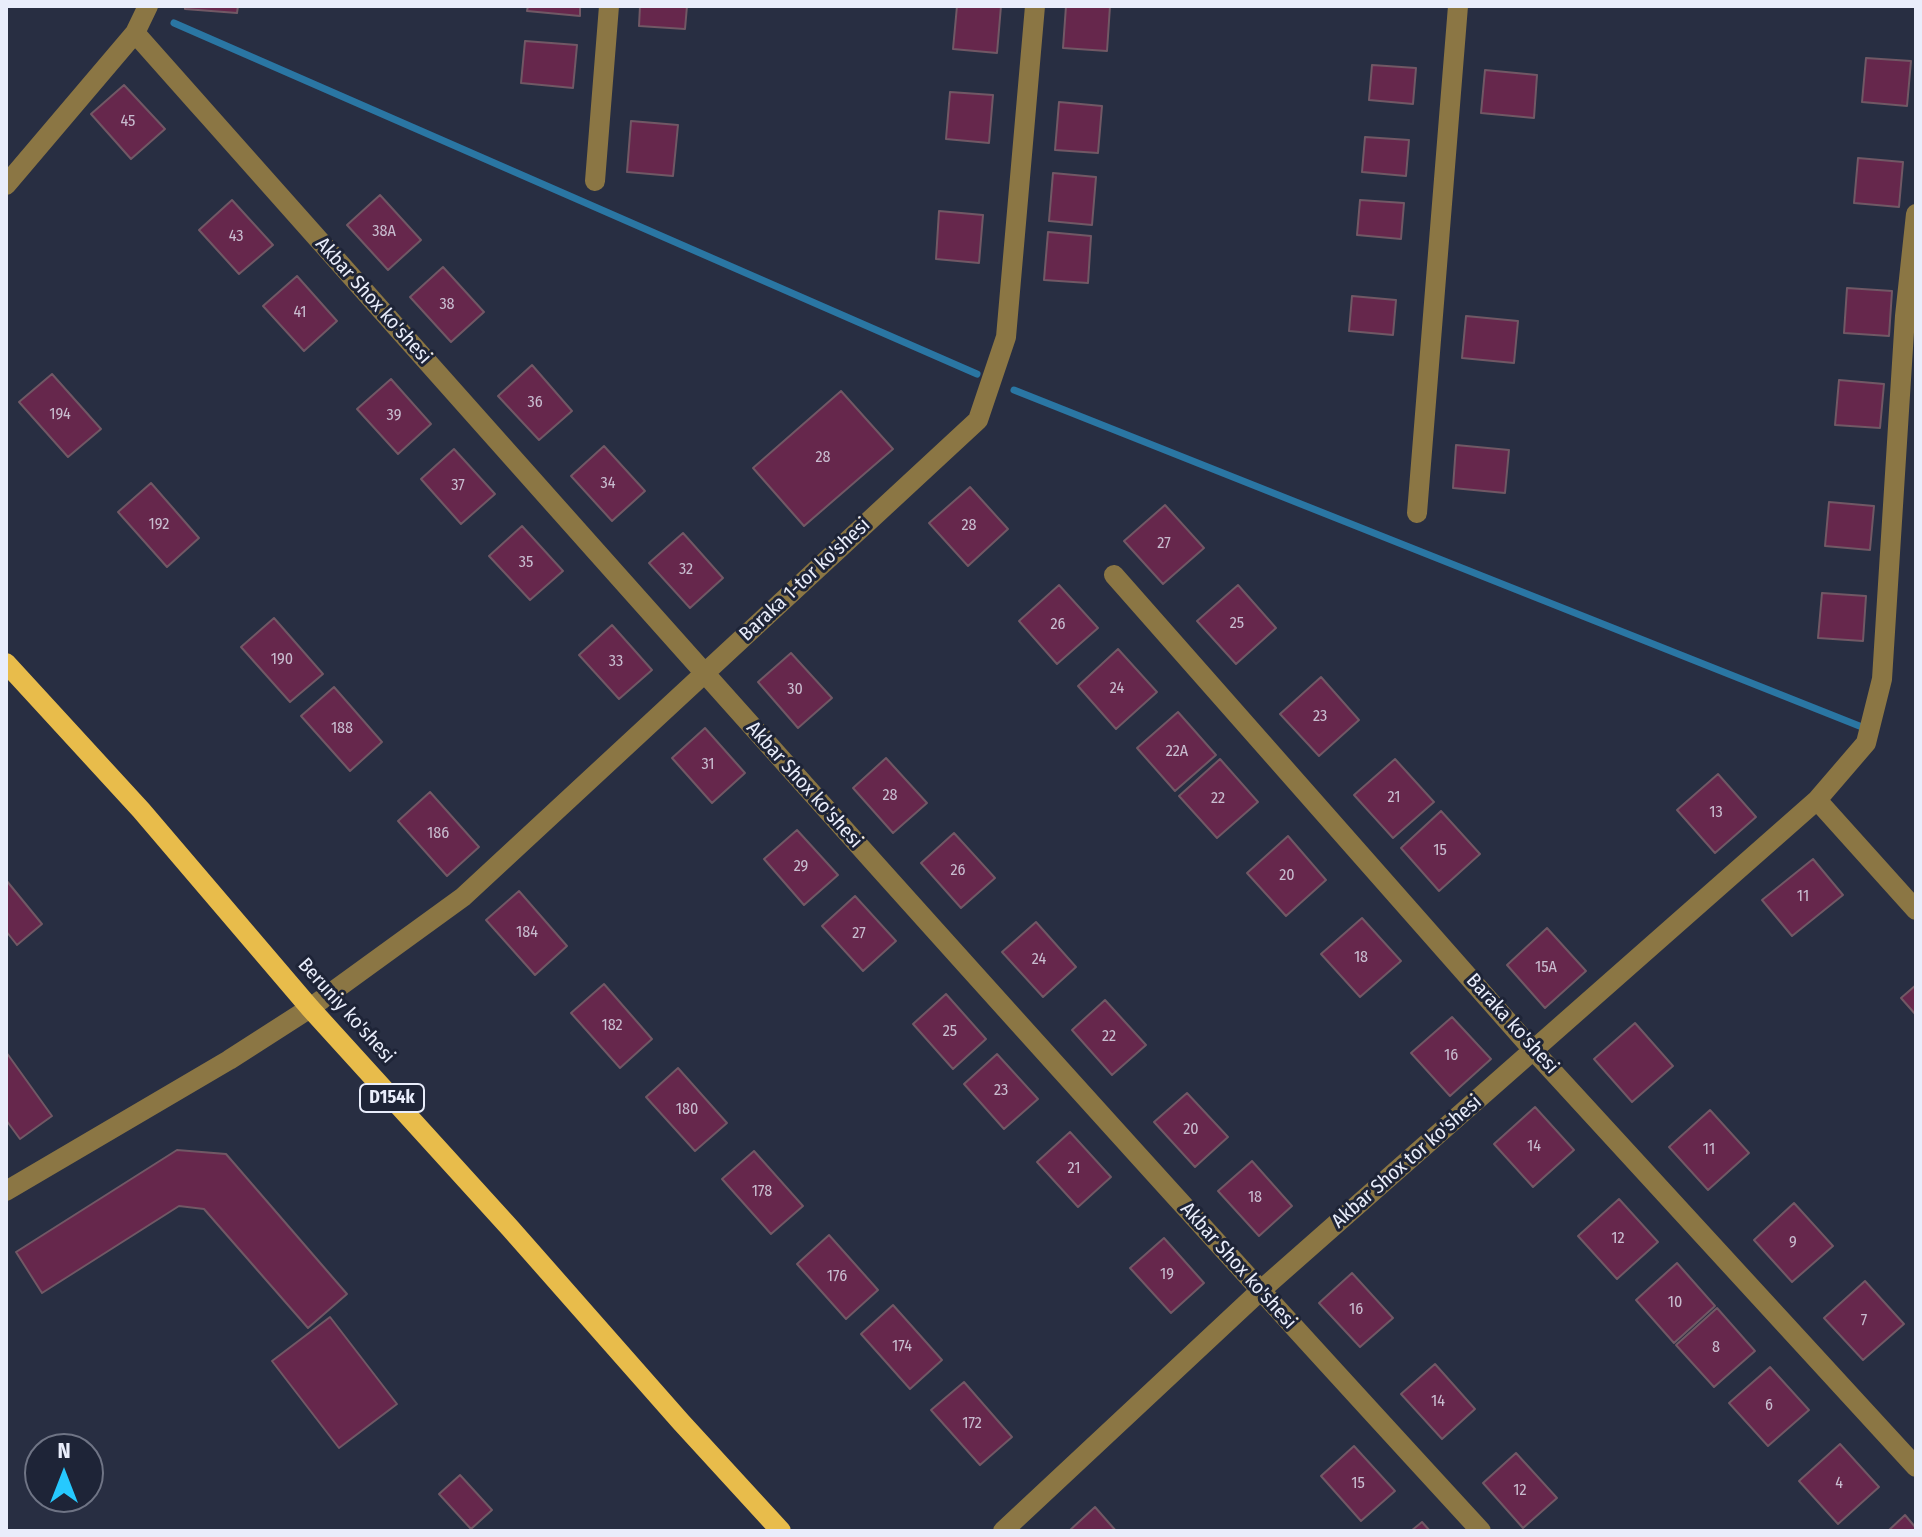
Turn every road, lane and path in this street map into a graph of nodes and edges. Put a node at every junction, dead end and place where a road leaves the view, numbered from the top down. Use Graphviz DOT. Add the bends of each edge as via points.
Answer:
graph roads {
  1 [pos="148,6"];
  2 [pos="609,6"];
  3 [pos="1035,6"];
  4 [pos="1458,6"];
  5 [pos="135,33"];
  6 [pos="595,181"];
  7 [pos="6,185"];
  8 [pos="1916,214"];
  9 [pos="1910,317"];
  10 [pos="1417,513"];
  11 [pos="1114,575"];
  12 [pos="6,663"];
  13 [pos="704,674"];
  14 [pos="1817,800"];
  15 [pos="1916,910"];
  16 [pos="310,1008"];
  17 [pos="1533,1050"];
  18 [pos="6,1191"];
  19 [pos="1260,1291"];
  20 [pos="1916,1467"];
  21 [pos="781,1531"];
  22 [pos="1003,1531"];
  23 [pos="1481,1531"];
  1 -- 5 [label="street"];
  2 -- 6 [label="street"];
  3 -- 13 [label="street, Baraka 1-tor ko'shesi" via="1006,337 978,420"];
  4 -- 10 [label="street"];
  5 -- 7 [label="street"];
  5 -- 13 [label="street, Akbar Shox ko'shesi"];
  8 -- 9 [label="street, Akbar Shox tor ko'shesi"];
  9 -- 14 [label="street, Akbar Shox tor ko'shesi" via="1882,679 1866,743"];
  11 -- 17 [label="street, Baraka ko'shesi"];
  12 -- 16 [label="main road, Beruniy ko'shesi / D154k" via="141,810"];
  13 -- 16 [label="street, Baraka 1-tor ko'shesi" via="463,897"];
  13 -- 19 [label="street, Akbar Shox ko'shesi"];
  14 -- 15 [label="street"];
  14 -- 17 [label="street, Akbar Shox tor ko'shesi"];
  16 -- 18 [label="street, Baraka 1-tor ko'shesi"];
  16 -- 21 [label="main road, Beruniy ko'shesi / D154k"];
  17 -- 19 [label="street, Akbar Shox tor ko'shesi"];
  17 -- 20 [label="street, Baraka ko'shesi"];
  19 -- 22 [label="street, Akbar Shox tor ko'shesi"];
  19 -- 23 [label="street, Akbar Shox ko'shesi"];
}
